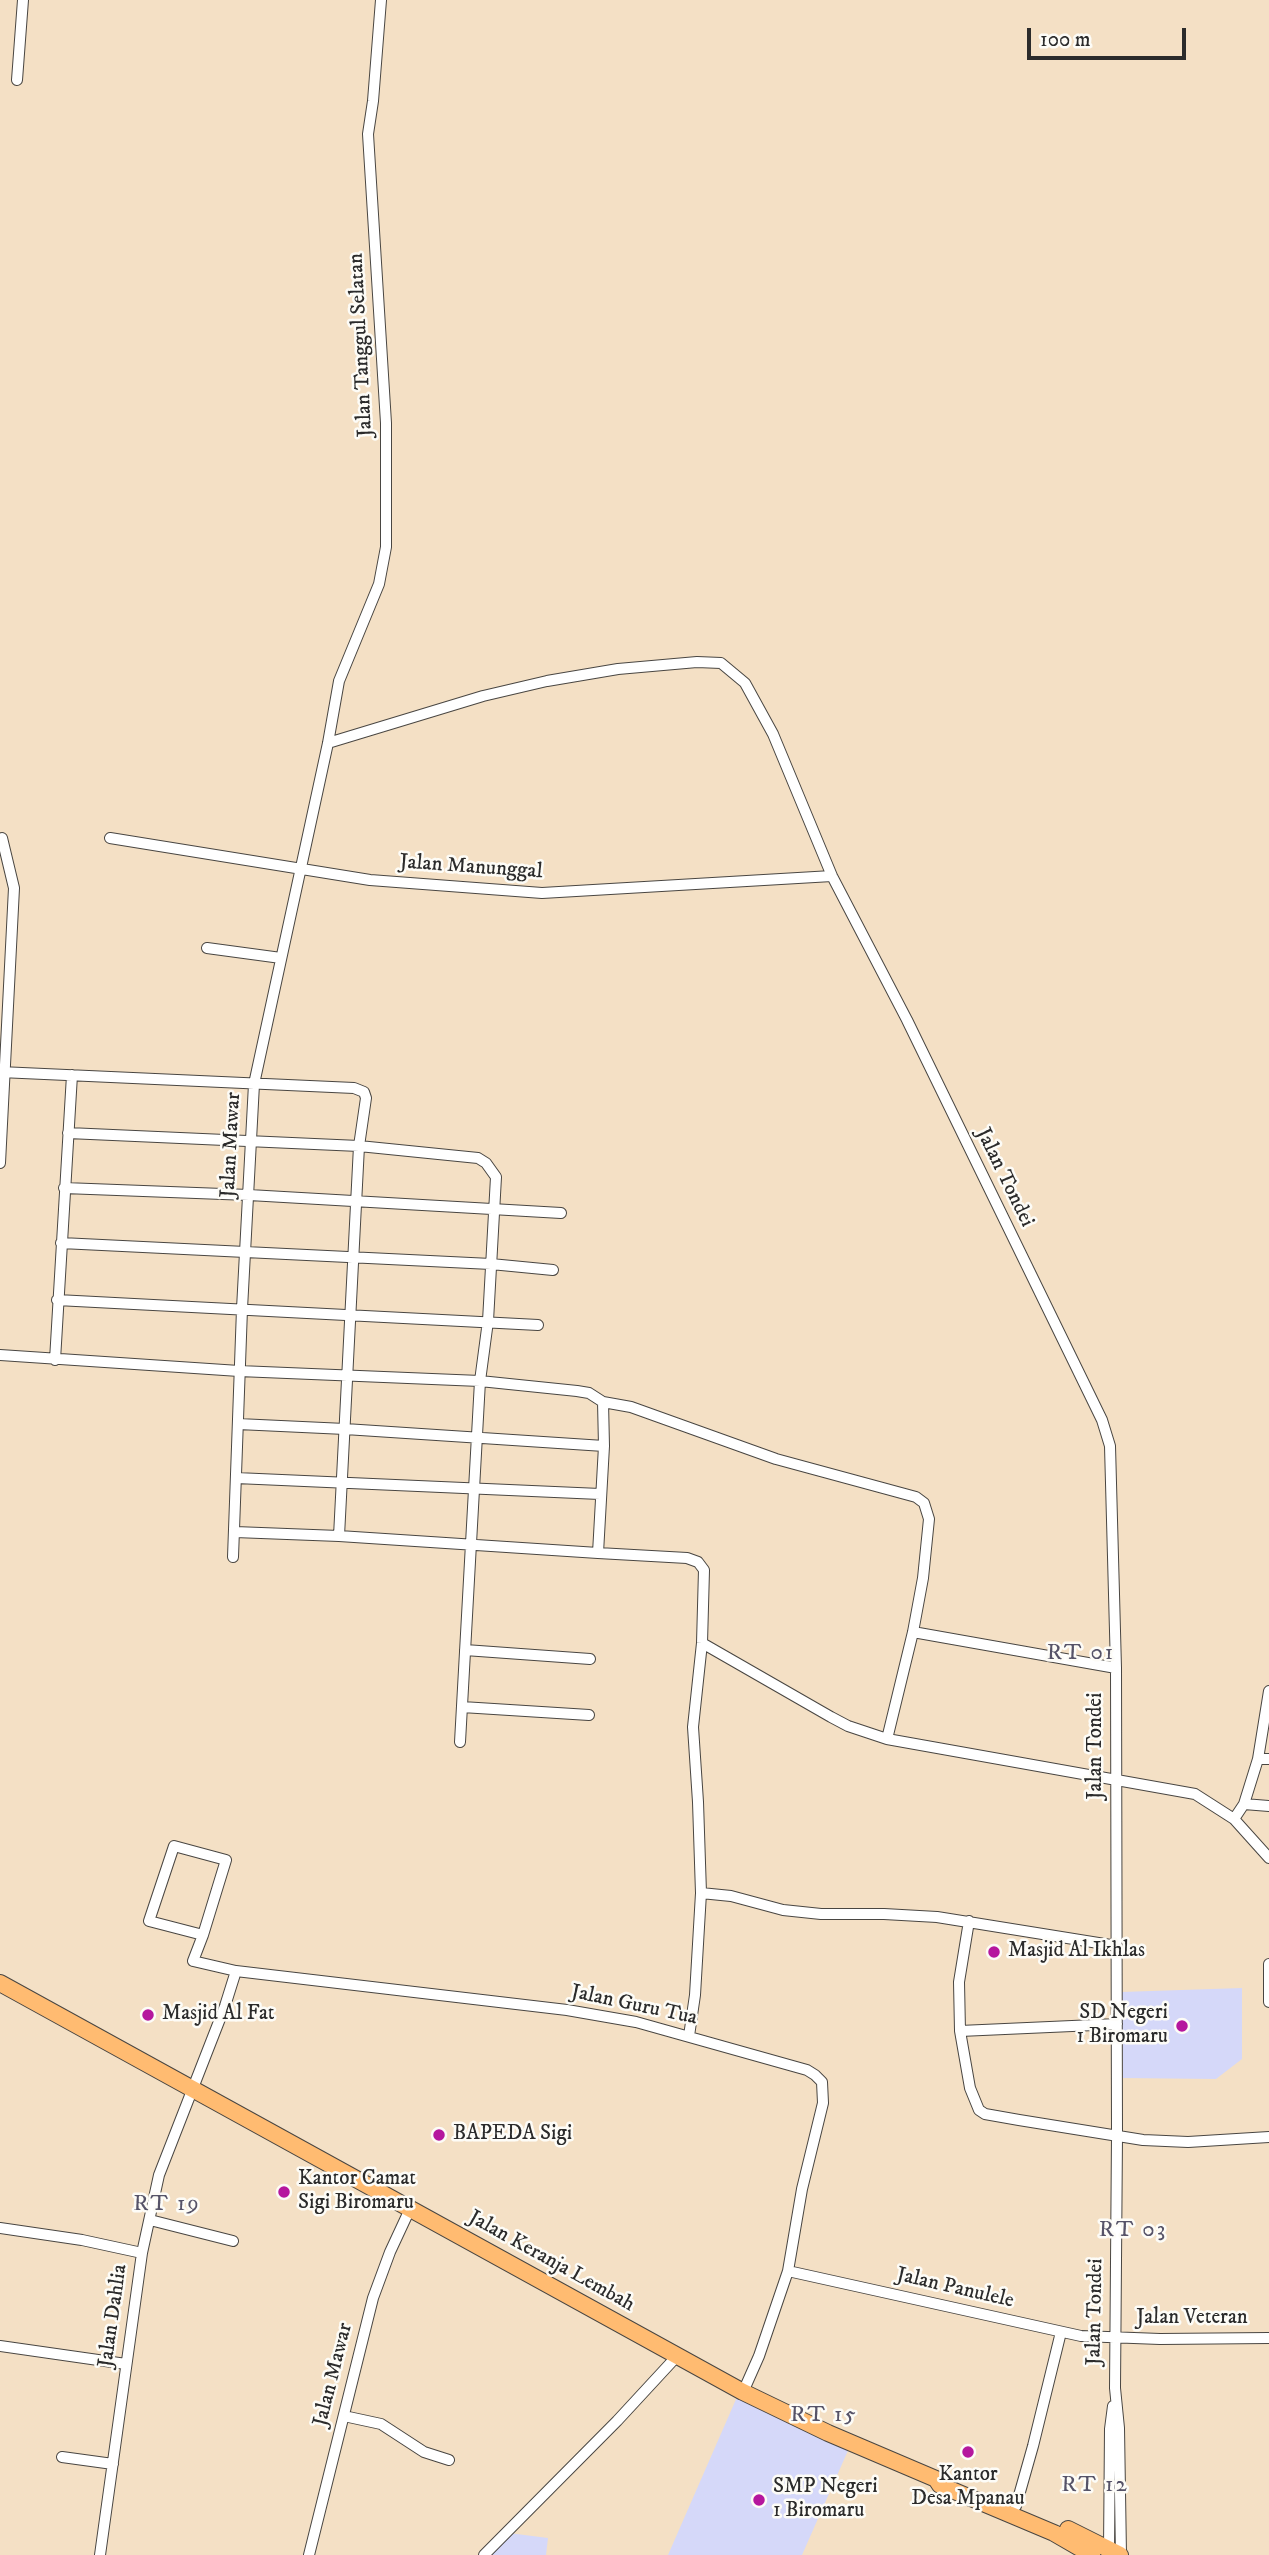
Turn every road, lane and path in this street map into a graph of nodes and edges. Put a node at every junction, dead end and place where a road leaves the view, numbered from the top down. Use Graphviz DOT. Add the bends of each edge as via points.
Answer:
graph roads {
  1 [pos="23,0"];
  2 [pos="381,0"];
  3 [pos="17,80"];
  4 [pos="328,743"];
  5 [pos="2,838"];
  6 [pos="110,838"];
  7 [pos="300,867"];
  8 [pos="832,876"];
  9 [pos="207,948"];
  10 [pos="281,958"];
  11 [pos="2,1072"];
  12 [pos="72,1075"];
  13 [pos="254,1084"];
  14 [pos="68,1132"];
  15 [pos="251,1141"];
  16 [pos="359,1146"];
  17 [pos="0,1163"];
  18 [pos="64,1188"];
  19 [pos="249,1195"];
  20 [pos="358,1201"];
  21 [pos="495,1209"];
  22 [pos="561,1213"];
  23 [pos="61,1243"];
  24 [pos="246,1252"];
  25 [pos="354,1257"];
  26 [pos="491,1264"];
  27 [pos="553,1270"];
  28 [pos="57,1300"];
  29 [pos="242,1309"];
  30 [pos="350,1314"];
  31 [pos="488,1321"];
  32 [pos="538,1325"];
  33 [pos="0,1355"];
  34 [pos="55,1360"];
  35 [pos="239,1371"];
  36 [pos="348,1376"];
  37 [pos="480,1381"];
  38 [pos="603,1402"];
  39 [pos="238,1424"];
  40 [pos="345,1429"];
  41 [pos="478,1439"];
  42 [pos="604,1446"];
  43 [pos="236,1478"];
  44 [pos="340,1480"];
  45 [pos="475,1488"];
  46 [pos="600,1494"];
  47 [pos="235,1532"];
  48 [pos="339,1536"];
  49 [pos="471,1545"];
  50 [pos="598,1552"];
  51 [pos="233,1558"];
  52 [pos="913,1632"];
  53 [pos="702,1643"];
  54 [pos="465,1650"];
  55 [pos="590,1659"];
  56 [pos="1116,1668"];
  57 [pos="1269,1692"];
  58 [pos="462,1707"];
  59 [pos="589,1715"];
  60 [pos="887,1739"];
  61 [pos="460,1742"];
  62 [pos="1264,1759"];
  63 [pos="1115,1780"];
  64 [pos="1244,1804"];
  65 [pos="1269,1806"];
  66 [pos="1234,1819"];
  67 [pos="1269,1858"];
  68 [pos="701,1893"];
  69 [pos="969,1921"];
  70 [pos="203,1935"];
  71 [pos="1117,1946"];
  72 [pos="1269,1964"];
  73 [pos="236,1971"];
  74 [pos="0,1983"];
  75 [pos="1269,2002"];
  76 [pos="1117,2024"];
  77 [pos="960,2031"];
  78 [pos="689,2036"];
  79 [pos="194,2090"];
  80 [pos="1117,2136"];
  81 [pos="1269,2137"];
  82 [pos="410,2209"];
  83 [pos="150,2220"];
  84 [pos="0,2228"];
  85 [pos="233,2241"];
  86 [pos="142,2253"];
  87 [pos="788,2271"];
  88 [pos="1061,2332"];
  89 [pos="1115,2338"];
  90 [pos="1269,2338"];
  91 [pos="0,2346"];
  92 [pos="678,2355"];
  93 [pos="126,2364"];
  94 [pos="743,2392"];
  95 [pos="344,2416"];
  96 [pos="62,2457"];
  97 [pos="449,2460"];
  98 [pos="113,2464"];
  99 [pos="936,2479"];
  100 [pos="1016,2506"];
  101 [pos="1116,2554"];
  102 [pos="100,2555"];
  103 [pos="309,2555"];
  104 [pos="484,2555"];
  105 [pos="1092,2555"];
  1 -- 3 [label="street"];
  2 -- 4 [label="street, Jalan Tanggul Selatan" via="368,134 386,423 386,547 379,584 339,681"];
  4 -- 7 [label="street, Jalan Mawar"];
  4 -- 8 [label="street, Jalan Tondei" via="547,681 656,664 721,663 745,682 773,733"];
  5 -- 11 [label="street" via="14,888"];
  6 -- 7 [label="street, Jalan Manunggal"];
  7 -- 8 [label="street, Jalan Manunggal" via="370,880 542,893"];
  7 -- 10 [label="street, Jalan Mawar"];
  8 -- 56 [label="street, Jalan Tondei" via="1050,1308 1108,1434"];
  9 -- 10 [label="street"];
  10 -- 13 [label="street, Jalan Mawar"];
  11 -- 12 [label="street"];
  11 -- 17 [label="street"];
  12 -- 13 [label="street"];
  12 -- 14 [label="street"];
  13 -- 15 [label="street, Jalan Mawar"];
  13 -- 16 [label="street" via="364,1092"];
  14 -- 15 [label="street"];
  14 -- 18 [label="street"];
  15 -- 16 [label="street"];
  15 -- 19 [label="street, Jalan Mawar"];
  16 -- 20 [label="street"];
  16 -- 21 [label="street" via="478,1158 496,1177"];
  18 -- 19 [label="street"];
  18 -- 23 [label="street"];
  19 -- 20 [label="street"];
  19 -- 24 [label="street, Jalan Mawar"];
  20 -- 21 [label="street"];
  20 -- 25 [label="street"];
  21 -- 22 [label="street"];
  21 -- 26 [label="street"];
  23 -- 24 [label="street"];
  23 -- 28 [label="street"];
  24 -- 25 [label="street"];
  24 -- 29 [label="street, Jalan Mawar"];
  25 -- 26 [label="street"];
  25 -- 30 [label="street"];
  26 -- 27 [label="street"];
  26 -- 31 [label="street"];
  28 -- 29 [label="street"];
  28 -- 34 [label="street"];
  29 -- 30 [label="street"];
  29 -- 35 [label="street, Jalan Mawar"];
  30 -- 31 [label="street"];
  30 -- 36 [label="street"];
  31 -- 32 [label="street"];
  31 -- 37 [label="street"];
  33 -- 34 [label="street"];
  34 -- 35 [label="street"];
  35 -- 36 [label="street"];
  35 -- 39 [label="street, Jalan Mawar"];
  36 -- 37 [label="street"];
  36 -- 40 [label="street"];
  37 -- 38 [label="street" via="589,1393"];
  37 -- 41 [label="street"];
  38 -- 42 [label="street"];
  38 -- 52 [label="street" via="631,1407 776,1459 916,1497 924,1503 929,1519"];
  39 -- 40 [label="street"];
  39 -- 43 [label="street, Jalan Mawar"];
  40 -- 41 [label="street"];
  40 -- 44 [label="street"];
  41 -- 42 [label="street"];
  41 -- 45 [label="street"];
  42 -- 46 [label="street"];
  43 -- 44 [label="street"];
  43 -- 47 [label="street, Jalan Mawar"];
  44 -- 45 [label="street"];
  44 -- 48 [label="street"];
  45 -- 46 [label="street"];
  45 -- 49 [label="street"];
  46 -- 50 [label="street"];
  47 -- 48 [label="street"];
  47 -- 51 [label="street, Jalan Mawar"];
  48 -- 49 [label="street"];
  49 -- 50 [label="street"];
  49 -- 54 [label="street"];
  50 -- 53 [label="street" via="675,1556 698,1562 705,1578"];
  52 -- 56 [label="street"];
  52 -- 60 [label="street"];
  53 -- 60 [label="street" via="848,1726"];
  53 -- 68 [label="street" via="693,1727"];
  54 -- 55 [label="street"];
  54 -- 58 [label="street"];
  56 -- 63 [label="street, Jalan Tondei"];
  57 -- 62 [label="street"];
  58 -- 59 [label="street"];
  58 -- 61 [label="street"];
  60 -- 63 [label="street"];
  62 -- 64 [label="street"];
  63 -- 66 [label="street" via="1195,1794"];
  63 -- 71 [label="street, Jalan Tondei"];
  64 -- 65 [label="street"];
  64 -- 66 [label="street"];
  66 -- 67 [label="street"];
  68 -- 69 [label="street" via="796,1912"];
  68 -- 78 [label="street"];
  69 -- 71 [label="street"];
  69 -- 77 [label="street" via="959,1982"];
  70 -- 70 [label="street" via="226,1860 174,1846 149,1921"];
  70 -- 73 [label="street, Jalan Guru Tua" via="193,1961"];
  71 -- 76 [label="street, Jalan Tondei"];
  72 -- 75 [label="street"];
  73 -- 78 [label="street, Jalan Guru Tua" via="567,2010"];
  73 -- 79 [label="street"];
  74 -- 79 [label="main road, Jalan Keranja Lembah"];
  76 -- 77 [label="street"];
  76 -- 80 [label="street, Jalan Tondei"];
  77 -- 80 [label="street" via="970,2088 979,2110"];
  78 -- 87 [label="street, Jalan Guru Tua" via="807,2070 822,2082 823,2103"];
  79 -- 82 [label="main road, Jalan Keranja Lembah"];
  79 -- 83 [label="street, Jalan Dahlia" via="167,2151"];
  80 -- 81 [label="street" via="1174,2142"];
  80 -- 89 [label="street, Jalan Tondei"];
  82 -- 92 [label="main road, Jalan Keranja Lembah"];
  82 -- 95 [label="street, Jalan Mawar" via="373,2298"];
  83 -- 85 [label="street"];
  83 -- 86 [label="street, Jalan Dahlia"];
  84 -- 86 [label="street"];
  86 -- 93 [label="street, Jalan Dahlia"];
  87 -- 88 [label="street, Jalan Panulele"];
  87 -- 94 [label="street, Jalan Guru Tua"];
  88 -- 89 [label="street, Jalan Panulele"];
  88 -- 100 [label="street"];
  89 -- 90 [label="street, Jalan Veteran"];
  89 -- 101 [label="street, Jalan Tondei" via="1119,2428"];
  91 -- 93 [label="street"];
  92 -- 94 [label="main road, Jalan Keranja Lembah"];
  92 -- 104 [label="street"];
  93 -- 98 [label="street, Jalan Dahlia"];
  94 -- 99 [label="main road, Jalan Keranja Lembah"];
  95 -- 97 [label="street" via="381,2424 424,2452"];
  95 -- 103 [label="street, Jalan Mawar"];
  96 -- 98 [label="street"];
  98 -- 102 [label="street, Jalan Dahlia"];
  99 -- 100 [label="main road" via="944,2477"];
  99 -- 105 [label="main road, Jalan Keranja Lembah" via="940,2485 1054,2533"];
  100 -- 101 [label="main road"];
}
